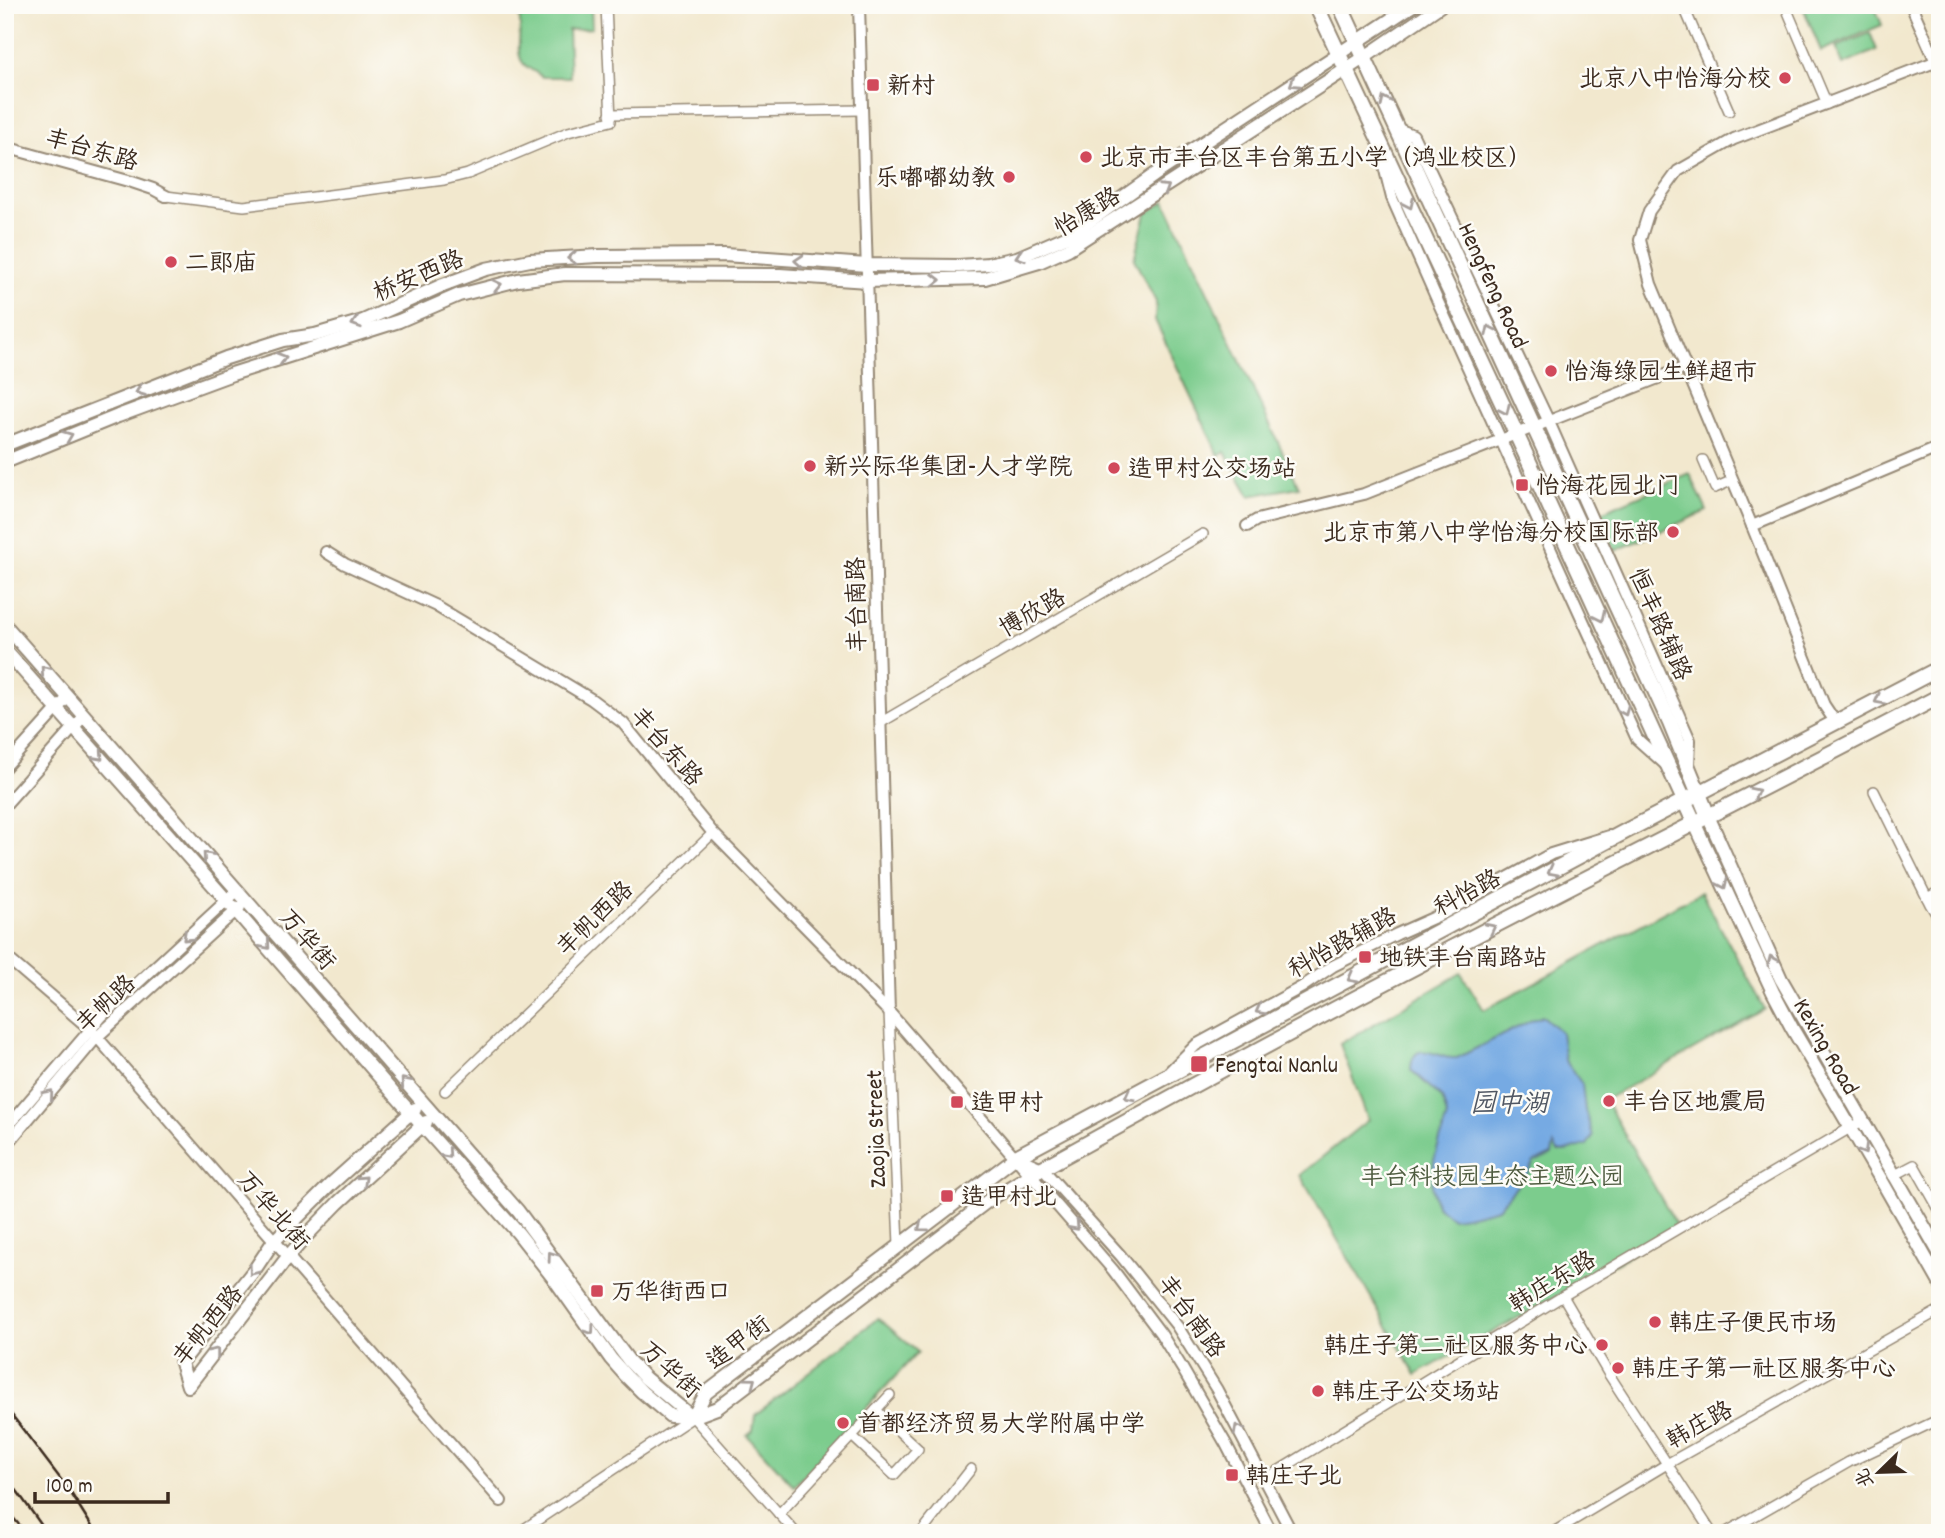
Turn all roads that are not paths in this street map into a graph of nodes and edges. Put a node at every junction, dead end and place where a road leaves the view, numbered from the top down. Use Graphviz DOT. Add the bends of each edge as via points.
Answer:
graph roads {
  1 [pos="606,5"];
  2 [pos="859,5"];
  3 [pos="1316,5"];
  4 [pos="1340,5"];
  5 [pos="1413,5"];
  6 [pos="1441,5"];
  7 [pos="1683,5"];
  8 [pos="1786,5"];
  9 [pos="1911,5"];
  10 [pos="1357,42"];
  11 [pos="1338,54"];
  12 [pos="1365,57"];
  13 [pos="1938,64"];
  14 [pos="1345,69"];
  15 [pos="1827,104"];
  16 [pos="862,110"];
  17 [pos="1729,111"];
  18 [pos="610,117"];
  19 [pos="1398,129"];
  20 [pos="1375,131"];
  21 [pos="5,147"];
  22 [pos="166,196"];
  23 [pos="867,265"];
  24 [pos="867,281"];
  25 [pos="1686,367"];
  26 [pos="1549,422"];
  27 [pos="1535,427"];
  28 [pos="1516,434"];
  29 [pos="1501,440"];
  30 [pos="5,445"];
  31 [pos="1940,447"];
  32 [pos="1703,460"];
  33 [pos="5,461"];
  34 [pos="1733,480"];
  35 [pos="1247,526"];
  36 [pos="1752,526"];
  37 [pos="1203,534"];
  38 [pos="326,552"];
  39 [pos="5,625"];
  40 [pos="5,650"];
  41 [pos="1940,668"];
  42 [pos="1940,695"];
  43 [pos="68,697"];
  44 [pos="57,709"];
  45 [pos="84,716"];
  46 [pos="880,723"];
  47 [pos="1836,723"];
  48 [pos="73,728"];
  49 [pos="1688,766"];
  50 [pos="5,767"];
  51 [pos="1668,767"];
  52 [pos="1874,791"];
  53 [pos="1699,794"];
  54 [pos="1684,802"];
  55 [pos="5,806"];
  56 [pos="1708,816"];
  57 [pos="1694,822"];
  58 [pos="713,833"];
  59 [pos="237,891"];
  60 [pos="1940,891"];
  61 [pos="1927,898"];
  62 [pos="227,900"];
  63 [pos="247,901"];
  64 [pos="236,911"];
  65 [pos="1940,920"];
  66 [pos="5,956"];
  67 [pos="889,1012"];
  68 [pos="93,1033"];
  69 [pos="445,1091"];
  70 [pos="423,1102"];
  71 [pos="411,1112"];
  72 [pos="434,1114"];
  73 [pos="422,1125"];
  74 [pos="1856,1125"];
  75 [pos="5,1129"];
  76 [pos="5,1147"];
  77 [pos="1016,1157"];
  78 [pos="1036,1171"];
  79 [pos="1893,1176"];
  80 [pos="1940,1211"];
  81 [pos="274,1242"];
  82 [pos="899,1245"];
  83 [pos="1940,1254"];
  84 [pos="287,1258"];
  85 [pos="1940,1283"];
  86 [pos="1563,1296"];
  87 [pos="1940,1310"];
  88 [pos="890,1395"];
  89 [pos="876,1410"];
  90 [pos="693,1417"];
  91 [pos="1940,1419"];
  92 [pos="852,1436"];
  93 [pos="1667,1464"];
  94 [pos="971,1469"];
  95 [pos="1265,1479"];
  96 [pos="501,1501"];
  97 [pos="779,1514"];
  98 [pos="519,1533"];
  99 [pos="796,1533"];
  100 [pos="921,1533"];
  101 [pos="1272,1533"];
  102 [pos="1292,1533"];
  103 [pos="1552,1533"];
  104 [pos="1712,1533"];
  105 [pos="1726,1533"];
  1 -- 18 [label="street"];
  2 -- 16 [label="street, 丰台南路"];
  3 -- 11 [label="main road, Hengfeng Road"];
  4 -- 10 [label="main road, Hengfeng Road"];
  5 -- 10 [label="main road, 怡康路"];
  6 -- 12 [label="main road, 怡康路"];
  7 -- 17 [label="street"];
  8 -- 15 [label="street"];
  9 -- 13 [label="street"];
  10 -- 11 [label="main road, 怡康路"];
  10 -- 12 [label="main road, Hengfeng Road"];
  11 -- 14 [label="main road, Hengfeng Road"];
  11 -- 23 [label="main road, 怡康路, one-way" via="1070,235 1044,247 988,264"];
  12 -- 14 [label="main road, 怡康路"];
  19 -- 12 [label="main road, Hengfeng Road, one-way"];
  13 -- 15 [label="street"];
  14 -- 20 [label="main road, Hengfeng Road"];
  24 -- 14 [label="main road, 怡康路, one-way" via="985,278 1039,262 1068,249"];
  15 -- 25 [label="street" via="1734,139 1678,171 1649,211 1640,240 1651,284"];
  16 -- 18 [label="street"];
  16 -- 23 [label="street, 丰台南路"];
  18 -- 22 [label="street" via="444,180 244,206"];
  19 -- 26 [label="street, 恒丰路辅路" via="1413,135"];
  27 -- 19 [label="main road, Hengfeng Road, one-way"];
  20 -- 28 [label="main road, Hengfeng Road, one-way"];
  20 -- 29 [label="street" via="1392,198"];
  21 -- 22 [label="street, 丰台东路" via="132,181"];
  23 -- 24 [label="street, 丰台南路"];
  23 -- 30 [label="main road, 桥安西路, one-way" via="724,255 611,256 530,260 486,269 363,321 226,359"];
  33 -- 24 [label="main road, 桥安西路, one-way" via="232,374 399,321 459,295 518,280 565,274 780,275"];
  24 -- 46 [label="street, 丰台南路"];
  25 -- 26 [label="street"];
  25 -- 34 [label="street"];
  26 -- 27 [label="street"];
  26 -- 49 [label="street, 恒丰路辅路" via="1689,740"];
  27 -- 28 [label="street"];
  27 -- 49 [label="main road, Hengfeng Road"];
  28 -- 29 [label="street"];
  28 -- 51 [label="main road, Hengfeng Road, one-way"];
  29 -- 35 [label="street" via="1364,494"];
  29 -- 51 [label="street, one-way" via="1637,739"];
  31 -- 36 [label="street"];
  32 -- 34 [label="street" via="1714,488"];
  34 -- 36 [label="street"];
  36 -- 47 [label="street" via="1824,705"];
  37 -- 46 [label="street, 博欣路"];
  38 -- 58 [label="street, 丰台东路" via="436,606 608,711 623,723"];
  43 -- 39 [label="main road, 万华街, one-way"];
  40 -- 44 [label="main road, 万华街"];
  41 -- 47 [label="main road, 科怡路, one-way"];
  56 -- 42 [label="main road, 科怡路, one-way"];
  43 -- 44 [label="street"];
  43 -- 45 [label="main road, 万华街"];
  44 -- 48 [label="main road, 万华街"];
  44 -- 50 [label="street"];
  45 -- 48 [label="street"];
  59 -- 45 [label="main road, 万华街, one-way"];
  46 -- 67 [label="street, 丰台南路"];
  47 -- 53 [label="main road, 科怡路"];
  48 -- 55 [label="street"];
  48 -- 62 [label="main road, 万华街, one-way"];
  49 -- 53 [label="main road, Hengfeng Road"];
  51 -- 54 [label="main road, Hengfeng Road"];
  52 -- 61 [label="street"];
  53 -- 54 [label="main road, 科怡路"];
  53 -- 56 [label="main road, Hengfeng Road"];
  54 -- 57 [label="main road, Hengfeng Road"];
  54 -- 77 [label="main road, 科怡路, one-way"];
  56 -- 57 [label="main road, 科怡路"];
  74 -- 56 [label="main road, Kexing Road, one-way" via="1781,979"];
  57 -- 74 [label="main road, Kexing Road, one-way" via="1792,1028"];
  78 -- 57 [label="main road, 科怡路, one-way"];
  58 -- 67 [label="street, 丰台东路"];
  58 -- 69 [label="street, 丰帆西路"];
  59 -- 62 [label="street, 丰帆路"];
  59 -- 63 [label="main road, 万华街"];
  60 -- 61 [label="street"];
  61 -- 65 [label="street"];
  62 -- 64 [label="main road, 万华街"];
  62 -- 68 [label="street, 丰帆路, one-way"];
  63 -- 64 [label="street, 丰帆路"];
  70 -- 63 [label="main road, 万华街, one-way"];
  64 -- 68 [label="street, 丰帆路"];
  64 -- 71 [label="main road, 万华街, one-way"];
  66 -- 68 [label="street, 万华北街"];
  67 -- 77 [label="street, 丰台南路"];
  67 -- 82 [label="street, Zaojia Street"];
  68 -- 75 [label="street, 丰帆路"];
  76 -- 68 [label="street, 丰帆路, one-way"];
  68 -- 81 [label="street, 万华北街"];
  70 -- 71 [label="main road, 丰帆西路"];
  70 -- 72 [label="main road, 万华街"];
  71 -- 73 [label="main road, 万华街"];
  71 -- 81 [label="main road, 丰帆西路"];
  72 -- 73 [label="main road, 丰帆西路"];
  90 -- 72 [label="main road, 万华街, one-way" via="629,1361 537,1236"];
  84 -- 73 [label="main road, 丰帆西路, one-way"];
  73 -- 90 [label="main road, 万华街, one-way" via="536,1256 626,1376 670,1416"];
  74 -- 79 [label="main road, Kexing Road"];
  74 -- 85 [label="main road, Kexing Road, one-way"];
  74 -- 86 [label="street, 韩庄东路"];
  77 -- 78 [label="street, 丰台南路"];
  77 -- 82 [label="main road, 造甲街, one-way"];
  90 -- 78 [label="main road, 造甲街, one-way" via="716,1408 989,1200"];
  95 -- 78 [label="street, 丰台南路, one-way" via="1181,1332 1121,1256"];
  78 -- 101 [label="street, 丰台南路, one-way" via="1161,1334"];
  79 -- 80 [label="street" via="1914,1165"];
  79 -- 83 [label="main road, Kexing Road"];
  81 -- 84 [label="street, 万华北街"];
  81 -- 84 [label="main road, 丰帆西路, one-way" via="181,1363 188,1386"];
  82 -- 90 [label="main road, 造甲街" via="705,1393"];
  84 -- 96 [label="street, 万华北街"];
  86 -- 93 [label="street"];
  86 -- 95 [label="street, 韩庄东路"];
  87 -- 93 [label="street, 韩庄路"];
  88 -- 89 [label="street"];
  89 -- 92 [label="street"];
  89 -- 92 [label="street" via="918,1449 894,1475"];
  90 -- 97 [label="street"];
  90 -- 98 [label="street"];
  91 -- 105 [label="street" via="1849,1462"];
  92 -- 97 [label="street"];
  93 -- 103 [label="street, 韩庄路"];
  93 -- 104 [label="street"];
  94 -- 100 [label="street"];
  95 -- 102 [label="street, 丰台南路"];
  97 -- 99 [label="street"];
}
